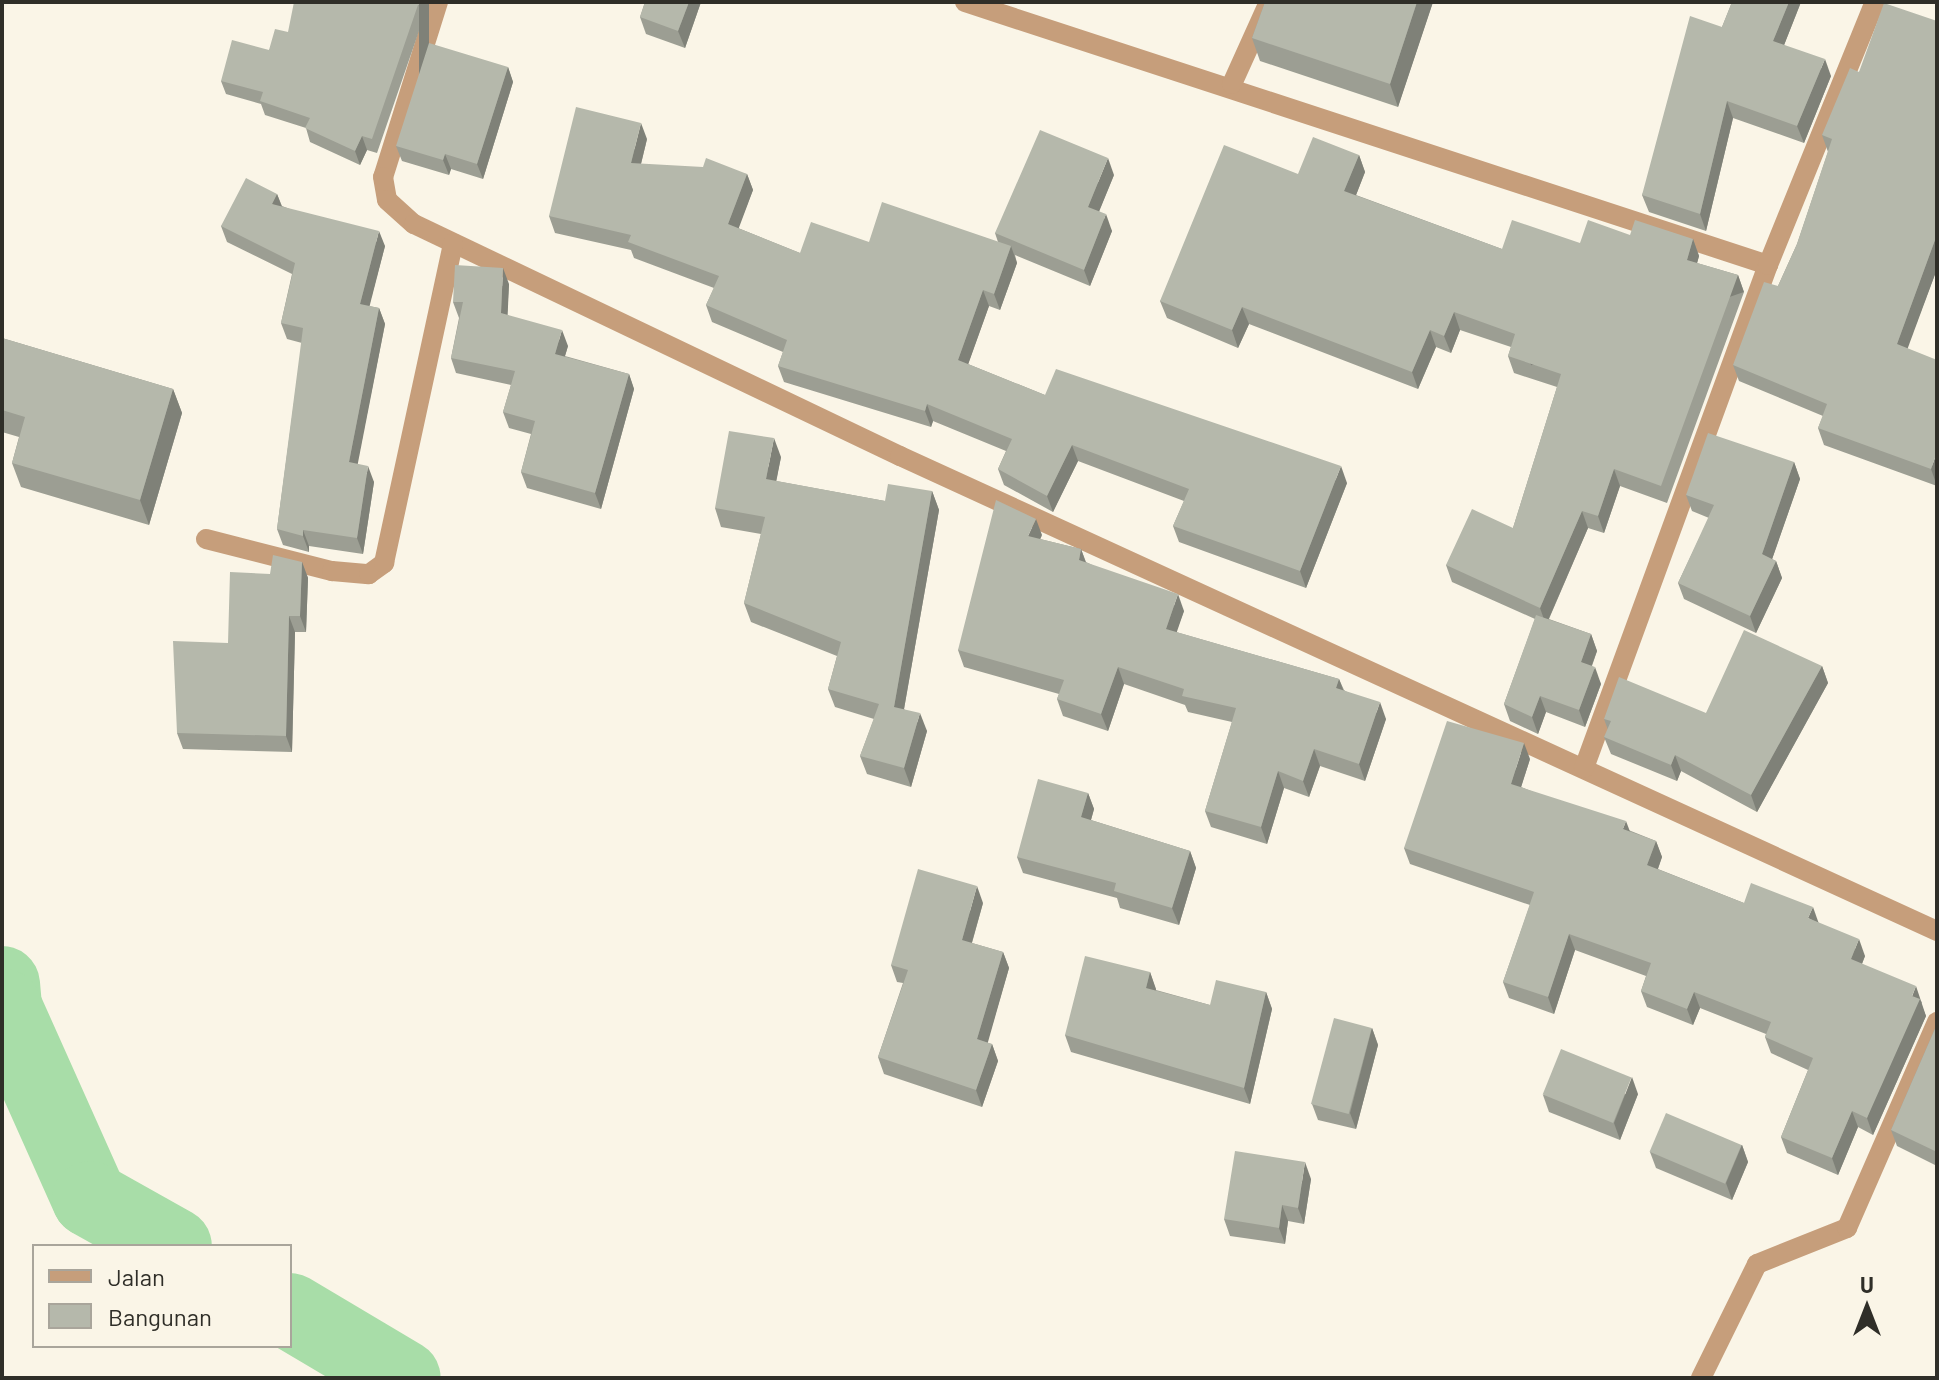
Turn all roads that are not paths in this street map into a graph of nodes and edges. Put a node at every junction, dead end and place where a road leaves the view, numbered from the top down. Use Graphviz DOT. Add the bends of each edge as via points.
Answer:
graph roads {
  1 [pos="438,2"];
  2 [pos="965,2"];
  3 [pos="1269,2"];
  4 [pos="1875,2"];
  5 [pos="1232,84"];
  6 [pos="453,243"];
  7 [pos="1768,265"];
  8 [pos="206,539"];
  9 [pos="1584,768"];
  10 [pos="1937,931"];
  11 [pos="1937,1022"];
  12 [pos="1701,1378"];
  1 -- 6 [label="street" via="383,177 395,212"];
  2 -- 5 [label="street"];
  3 -- 5 [label="street"];
  4 -- 7 [label="street"];
  5 -- 7 [label="street"];
  6 -- 8 [label="street" via="384,563 369,574 332,571"];
  6 -- 9 [label="street"];
  7 -- 9 [label="street"];
  9 -- 10 [label="street"];
  11 -- 12 [label="street" via="1847,1228 1757,1264"];
}
